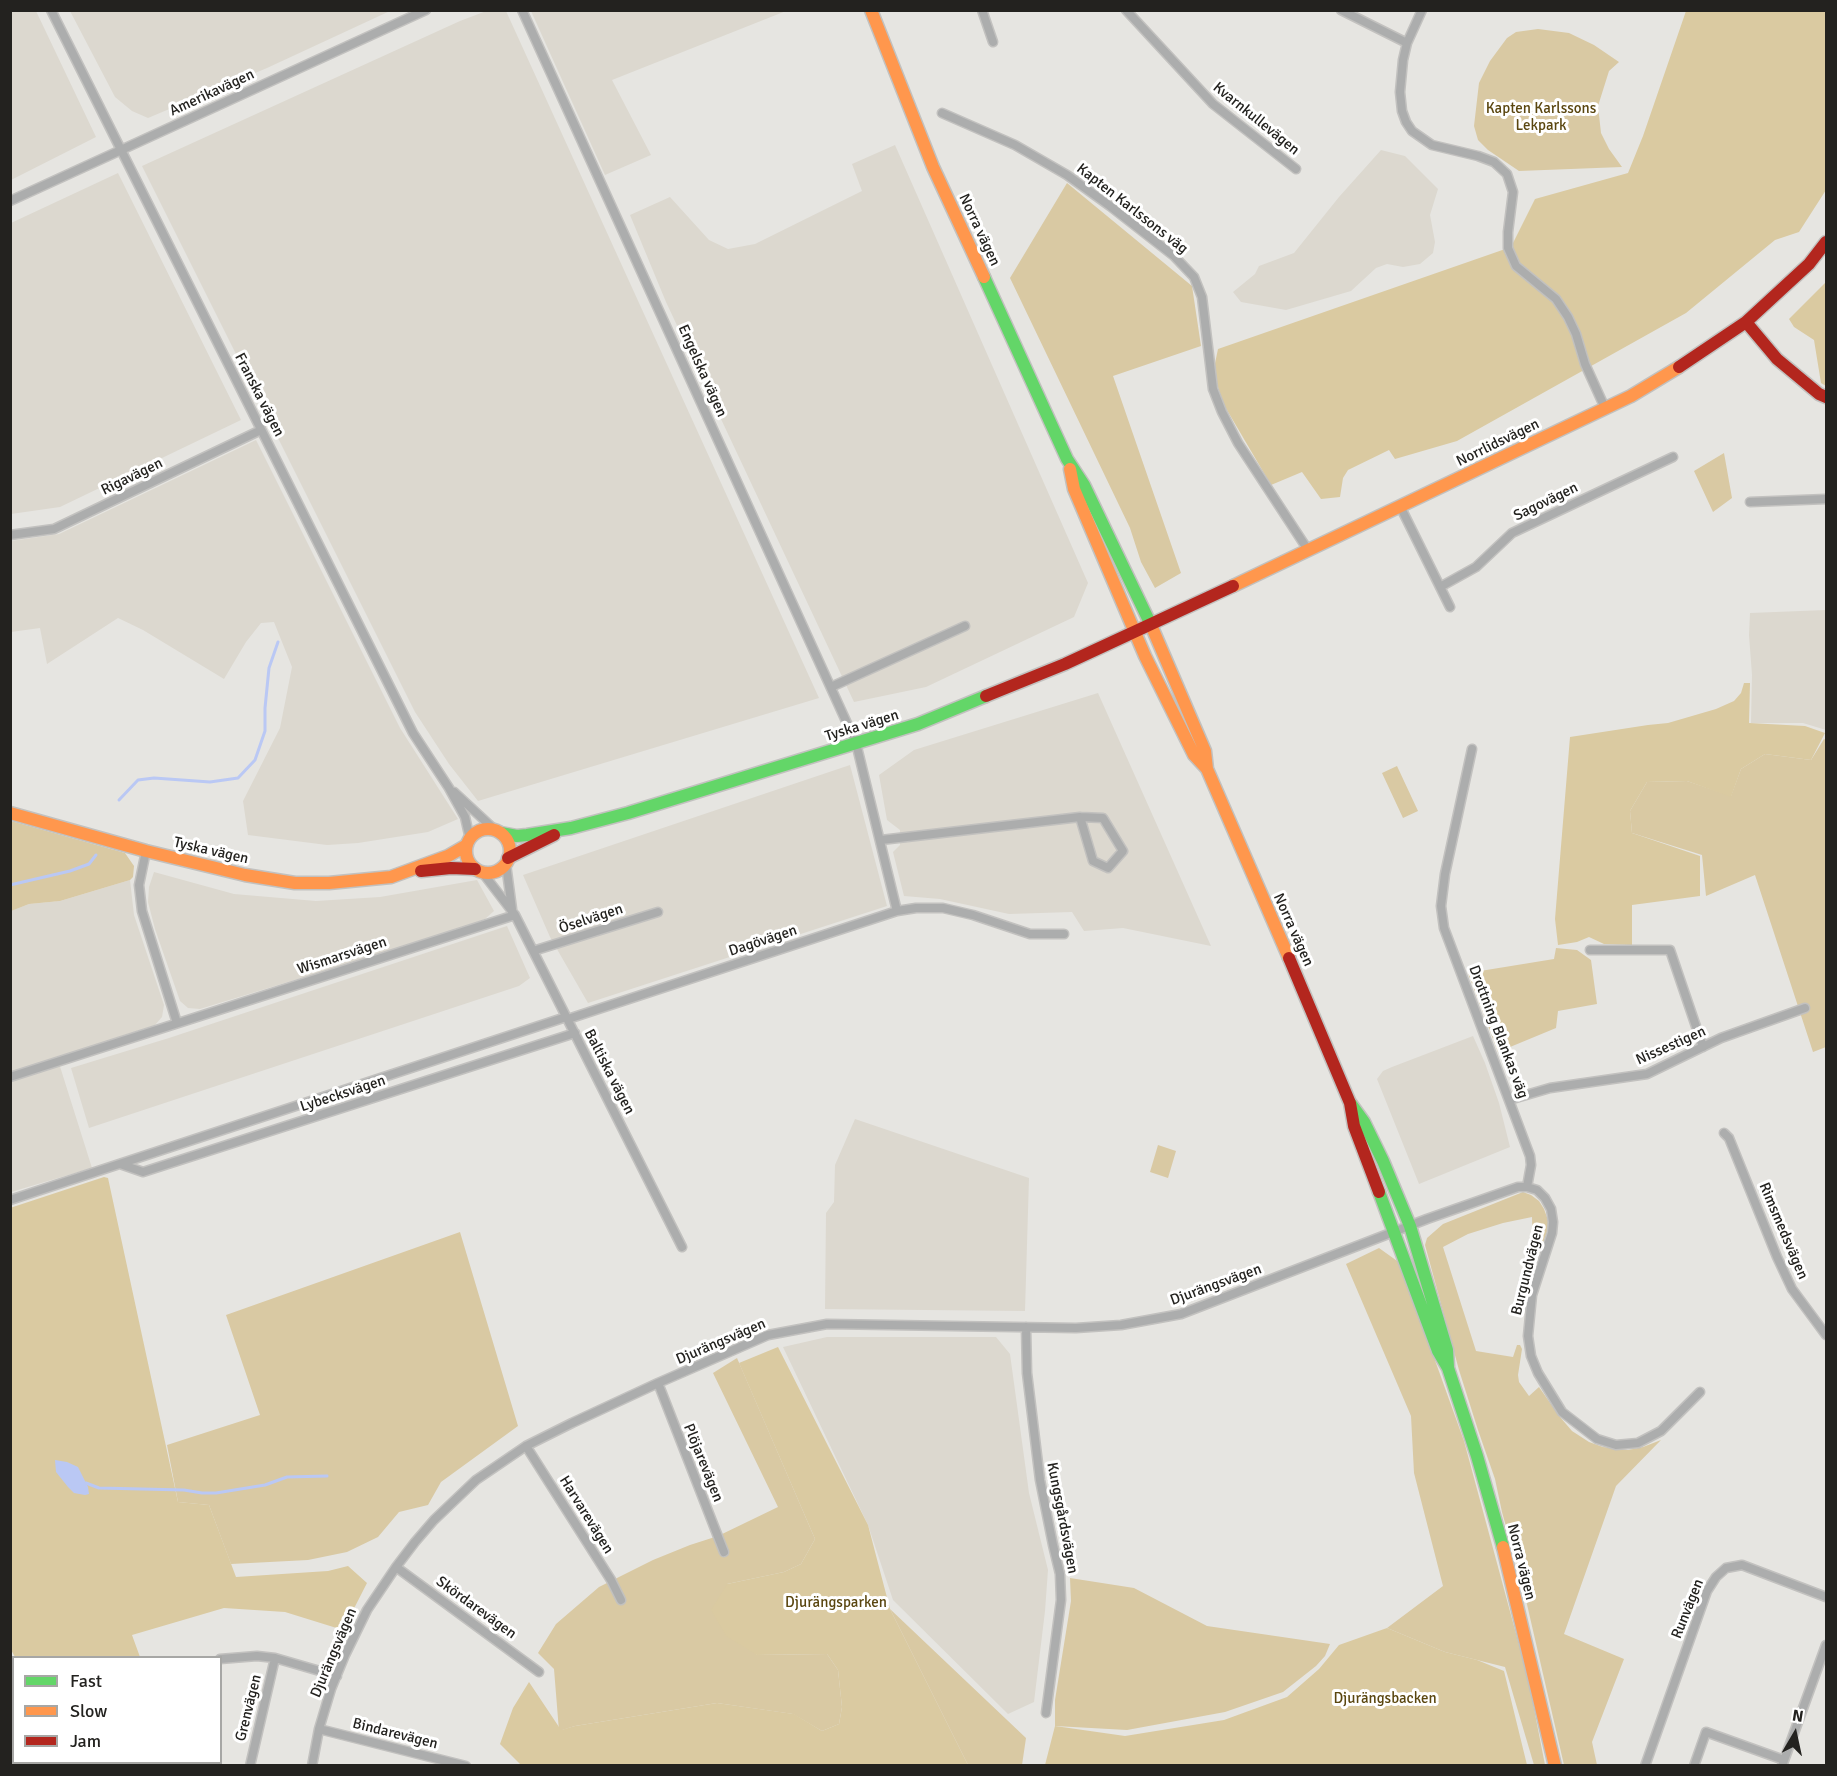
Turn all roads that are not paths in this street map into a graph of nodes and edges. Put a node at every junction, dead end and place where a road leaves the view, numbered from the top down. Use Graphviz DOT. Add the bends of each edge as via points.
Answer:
graph roads {
  1 [pos="51,10"];
  2 [pos="426,10"];
  3 [pos="522,10"];
  4 [pos="871,10"];
  5 [pos="982,10"];
  6 [pos="1126,10"];
  7 [pos="1341,10"];
  8 [pos="1422,10"];
  9 [pos="993,42"];
  10 [pos="1407,43"];
  11 [pos="942,113"];
  12 [pos="123,150"];
  13 [pos="1296,169"];
  14 [pos="10,201"];
  15 [pos="1827,242"];
  16 [pos="1746,322"];
  17 [pos="1827,397"];
  18 [pos="1605,408"];
  19 [pos="261,430"];
  20 [pos="1673,457"];
  21 [pos="1067,459"];
  22 [pos="1827,499"];
  23 [pos="1750,502"];
  24 [pos="1400,507"];
  25 [pos="10,535"];
  26 [pos="1308,550"];
  27 [pos="1440,587"];
  28 [pos="1450,607"];
  29 [pos="1151,624"];
  30 [pos="965,626"];
  31 [pos="1135,632"];
  32 [pos="831,687"];
  33 [pos="856,743"];
  34 [pos="1472,749"];
  35 [pos="1207,769"];
  36 [pos="449,788"];
  37 [pos="10,813"];
  38 [pos="1080,817"];
  39 [pos="571,828"];
  40 [pos="498,831"];
  41 [pos="881,840"];
  42 [pos="469,842"];
  43 [pos="146,850"];
  44 [pos="507,861"];
  45 [pos="479,870"];
  46 [pos="408,872"];
  47 [pos="897,911"];
  48 [pos="658,912"];
  49 [pos="513,913"];
  50 [pos="1064,934"];
  51 [pos="1590,950"];
  52 [pos="533,951"];
  53 [pos="1805,1008"];
  54 [pos="567,1018"];
  55 [pos="177,1023"];
  56 [pos="575,1033"];
  57 [pos="1703,1047"];
  58 [pos="10,1077"];
  59 [pos="1509,1100"];
  60 [pos="1350,1103"];
  61 [pos="1724,1133"];
  62 [pos="119,1164"];
  63 [pos="1527,1187"];
  64 [pos="10,1200"];
  65 [pos="1410,1226"];
  66 [pos="1394,1232"];
  67 [pos="682,1246"];
  68 [pos="1026,1327"];
  69 [pos="1827,1335"];
  70 [pos="1448,1368"];
  71 [pos="658,1383"];
  72 [pos="1700,1392"];
  73 [pos="526,1446"];
  74 [pos="724,1552"];
  75 [pos="396,1567"];
  76 [pos="1827,1598"];
  77 [pos="621,1600"];
  78 [pos="1826,1646"];
  79 [pos="275,1658"];
  80 [pos="222,1659"];
  81 [pos="539,1672"];
  82 [pos="337,1676"];
  83 [pos="1046,1713"];
  84 [pos="319,1729"];
  85 [pos="1783,1763"];
  86 [pos="250,1766"];
  87 [pos="312,1766"];
  88 [pos="466,1766"];
  89 [pos="1555,1766"];
  90 [pos="1644,1766"];
  91 [pos="1694,1766"];
  1 -- 12 [label="street, Franska vägen"];
  2 -- 12 [label="street, Amerikavägen"];
  3 -- 32 [label="street, Engelska vägen"];
  4 -- 21 [label="main road, Norra vägen" via="933,167"];
  5 -- 9 [label="street"];
  6 -- 13 [label="street, Kvarnkullevägen" via="1213,104"];
  7 -- 10 [label="street"];
  8 -- 10 [label="street"];
  10 -- 18 [label="street" via="1400,92 1406,122 1432,145 1494,162 1507,174 1513,192 1508,249 1516,266 1556,299 1568,317"];
  11 -- 26 [label="street, Kapten Karlssons väg" via="1015,145 1067,175 1174,256 1194,277 1206,319 1213,389 1222,412"];
  12 -- 14 [label="street, Amerikavägen"];
  12 -- 19 [label="street, Franska vägen"];
  15 -- 16 [label="main road, Norrlidsvägen" via="1809,264"];
  16 -- 17 [label="main road" via="1777,359"];
  16 -- 18 [label="main road, Norrlidsvägen" via="1695,357"];
  18 -- 24 [label="main road, Norrlidsvägen"];
  19 -- 25 [label="street, Rigavägen" via="54,529"];
  19 -- 36 [label="street, Franska vägen" via="413,733"];
  20 -- 27 [label="street, Sagovägen" via="1512,533 1476,567"];
  21 -- 29 [label="main road, Norra vägen" via="1084,485"];
  21 -- 31 [label="main road, Norra vägen" via="1078,498"];
  22 -- 23 [label="street"];
  24 -- 26 [label="main road, Norrlidsvägen"];
  24 -- 27 [label="street"];
  26 -- 29 [label="main road, Norrlidsvägen"];
  27 -- 28 [label="street"];
  29 -- 31 [label="main road, Tyska vägen"];
  29 -- 35 [label="main road, Norra vägen" via="1205,751"];
  30 -- 32 [label="street"];
  31 -- 33 [label="main road, Tyska vägen" via="938,716"];
  31 -- 35 [label="main road, Norra vägen" via="1194,755"];
  32 -- 33 [label="street, Engelska vägen"];
  33 -- 39 [label="main road, Tyska vägen"];
  33 -- 41 [label="street"];
  34 -- 59 [label="street, Drottning Blankas väg" via="1441,906 1444,928"];
  35 -- 60 [label="main road, Norra vägen"];
  36 -- 40 [label="street, Franska vägen"];
  36 -- 42 [label="street, Franska vägen" via="465,817"];
  37 -- 43 [label="main road, Tyska vägen"];
  38 -- 38 [label="street" via="1092,861 1108,868 1123,851 1103,818"];
  38 -- 41 [label="street"];
  39 -- 40 [label="main road, Tyska vägen" via="517,836"];
  39 -- 44 [label="main road, Tyska vägen"];
  40 -- 42 [label="main road" via="480,831"];
  40 -- 44 [label="main road" via="509,846"];
  41 -- 47 [label="street"];
  42 -- 45 [label="main road" via="467,857"];
  42 -- 46 [label="main road, Tyska vägen" via="448,856"];
  43 -- 46 [label="main road, Tyska vägen" via="295,883 383,878"];
  43 -- 55 [label="street" via="139,885 142,911"];
  44 -- 45 [label="main road" via="496,872"];
  44 -- 49 [label="street, Baltiska vägen"];
  45 -- 46 [label="main road, Tyska vägen"];
  45 -- 49 [label="street, Baltiska vägen"];
  47 -- 50 [label="street, Dagövägen" via="944,908 1030,934"];
  47 -- 54 [label="street, Dagövägen"];
  48 -- 52 [label="street, Öselvägen"];
  49 -- 52 [label="street, Baltiska vägen"];
  49 -- 55 [label="street, Wismarsvägen"];
  51 -- 57 [label="street" via="1670,950"];
  52 -- 54 [label="street, Baltiska vägen"];
  53 -- 57 [label="street, Nissestigen"];
  54 -- 56 [label="street, Baltiska vägen"];
  54 -- 62 [label="street, Lybecksvägen"];
  55 -- 58 [label="street, Wismarsvägen"];
  56 -- 62 [label="street, Lybecksvägen" via="143,1172"];
  56 -- 67 [label="street, Baltiska vägen"];
  57 -- 59 [label="street, Nissestigen" via="1647,1074 1550,1088"];
  59 -- 63 [label="street, Drottning Blankas väg" via="1530,1156"];
  60 -- 65 [label="main road, Norra vägen" via="1364,1122"];
  60 -- 66 [label="main road, Norra vägen" via="1354,1126"];
  61 -- 69 [label="street, Rimsmedsvägen" via="1792,1289"];
  62 -- 64 [label="street, Lybecksvägen"];
  63 -- 65 [label="street"];
  63 -- 72 [label="street, Burgundvägen" via="1545,1198 1553,1221 1532,1295 1528,1336 1531,1356 1562,1412 1597,1439 1616,1444 1638,1443 1661,1431"];
  65 -- 66 [label="street"];
  65 -- 70 [label="main road, Norra vägen" via="1448,1350"];
  66 -- 68 [label="street, Djurängsvägen" via="1181,1314 1121,1325"];
  66 -- 70 [label="main road, Norra vägen" via="1438,1351"];
  68 -- 71 [label="street, Djurängsvägen" via="827,1324 768,1335"];
  68 -- 83 [label="street, Kungsgårdsvägen" via="1027,1373 1040,1480 1060,1574 1061,1600"];
  70 -- 89 [label="main road, Norra vägen" via="1501,1537"];
  71 -- 73 [label="street, Djurängsvägen"];
  71 -- 74 [label="street, Plöjarevägen"];
  73 -- 75 [label="street, Djurängsvägen" via="476,1480 434,1520"];
  73 -- 77 [label="street, Harvarevägen"];
  75 -- 81 [label="street, Skördarevägen"];
  75 -- 82 [label="street, Djurängsvägen" via="367,1610"];
  76 -- 90 [label="street, Runvägen" via="1742,1565 1726,1568 1716,1577 1707,1591"];
  78 -- 85 [label="street"];
  79 -- 80 [label="street"];
  79 -- 82 [label="street"];
  79 -- 86 [label="street, Grenvägen"];
  82 -- 84 [label="street, Djurängsvägen"];
  84 -- 87 [label="street, Djurängsvägen"];
  84 -- 88 [label="street, Bindarevägen"];
  85 -- 91 [label="street" via="1706,1732"];
}
